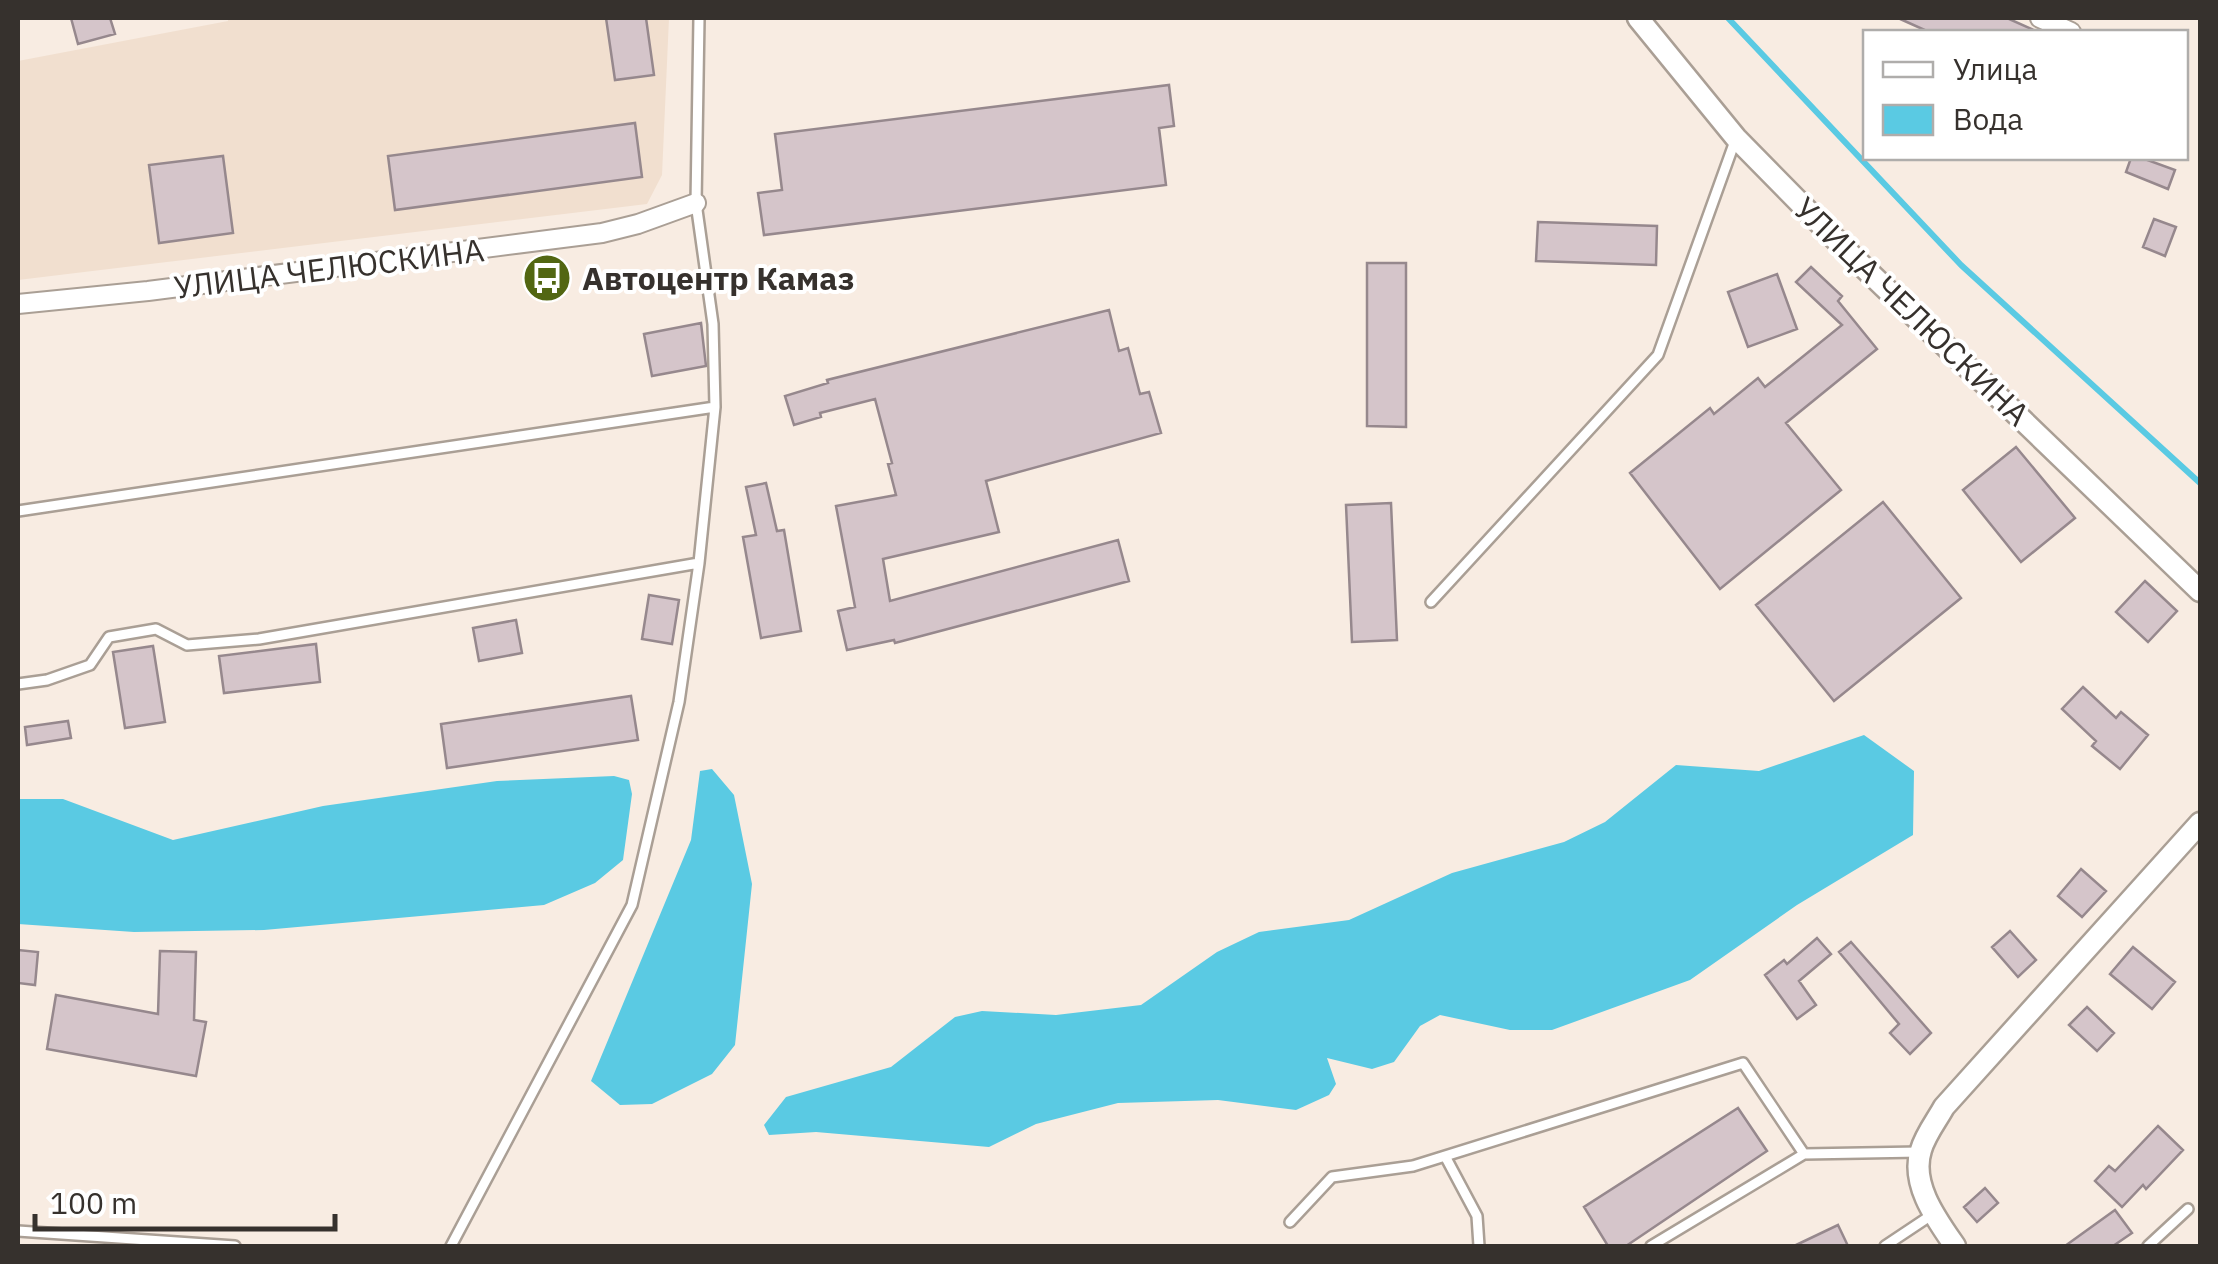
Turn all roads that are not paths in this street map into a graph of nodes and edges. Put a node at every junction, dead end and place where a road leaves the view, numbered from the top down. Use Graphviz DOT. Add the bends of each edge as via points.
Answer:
graph roads {
  1 [pos="700,18"];
  2 [pos="1638,18"];
  3 [pos="2040,18"];
  4 [pos="2067,30"];
  5 [pos="1736,138"];
  6 [pos="696,203"];
  7 [pos="18,304"];
  8 [pos="715,407"];
  9 [pos="18,510"];
  10 [pos="698,564"];
  11 [pos="2200,591"];
  12 [pos="1431,602"];
  13 [pos="18,684"];
  14 [pos="2200,824"];
  15 [pos="1920,1152"];
  16 [pos="1804,1154"];
  17 [pos="1445,1156"];
  18 [pos="2188,1209"];
  19 [pos="1933,1214"];
  20 [pos="1290,1222"];
  21 [pos="18,1231"];
  22 [pos="234,1246"];
  23 [pos="451,1246"];
  24 [pos="1479,1246"];
  25 [pos="1651,1246"];
  26 [pos="1885,1246"];
  27 [pos="1955,1246"];
  28 [pos="2148,1246"];
  1 -- 6 [label="lane"];
  2 -- 5 [label="street, УЛИЦА ЧЕЛЮСКИНА"];
  3 -- 4 [label="street"];
  5 -- 11 [label="street, УЛИЦА ЧЕЛЮСКИНА"];
  5 -- 12 [label="lane" via="1658,355"];
  6 -- 7 [label="street, УЛИЦА ЧЕЛЮСКИНА" via="602,233"];
  6 -- 8 [label="lane" via="714,324"];
  8 -- 9 [label="lane"];
  8 -- 10 [label="lane"];
  10 -- 13 [label="lane" via="259,639 186,645 156,629 110,637 90,665"];
  10 -- 23 [label="lane" via="679,702 632,905"];
  14 -- 15 [label="street" via="1944,1107"];
  15 -- 16 [label="lane"];
  15 -- 19 [label="street" via="1921,1184"];
  16 -- 17 [label="lane" via="1742,1063"];
  16 -- 25 [label="lane"];
  17 -- 20 [label="lane" via="1332,1177"];
  17 -- 24 [label="lane" via="1477,1216"];
  18 -- 28 [label="lane"];
  19 -- 26 [label="lane"];
  19 -- 27 [label="street"];
  21 -- 22 [label="lane"];
}
